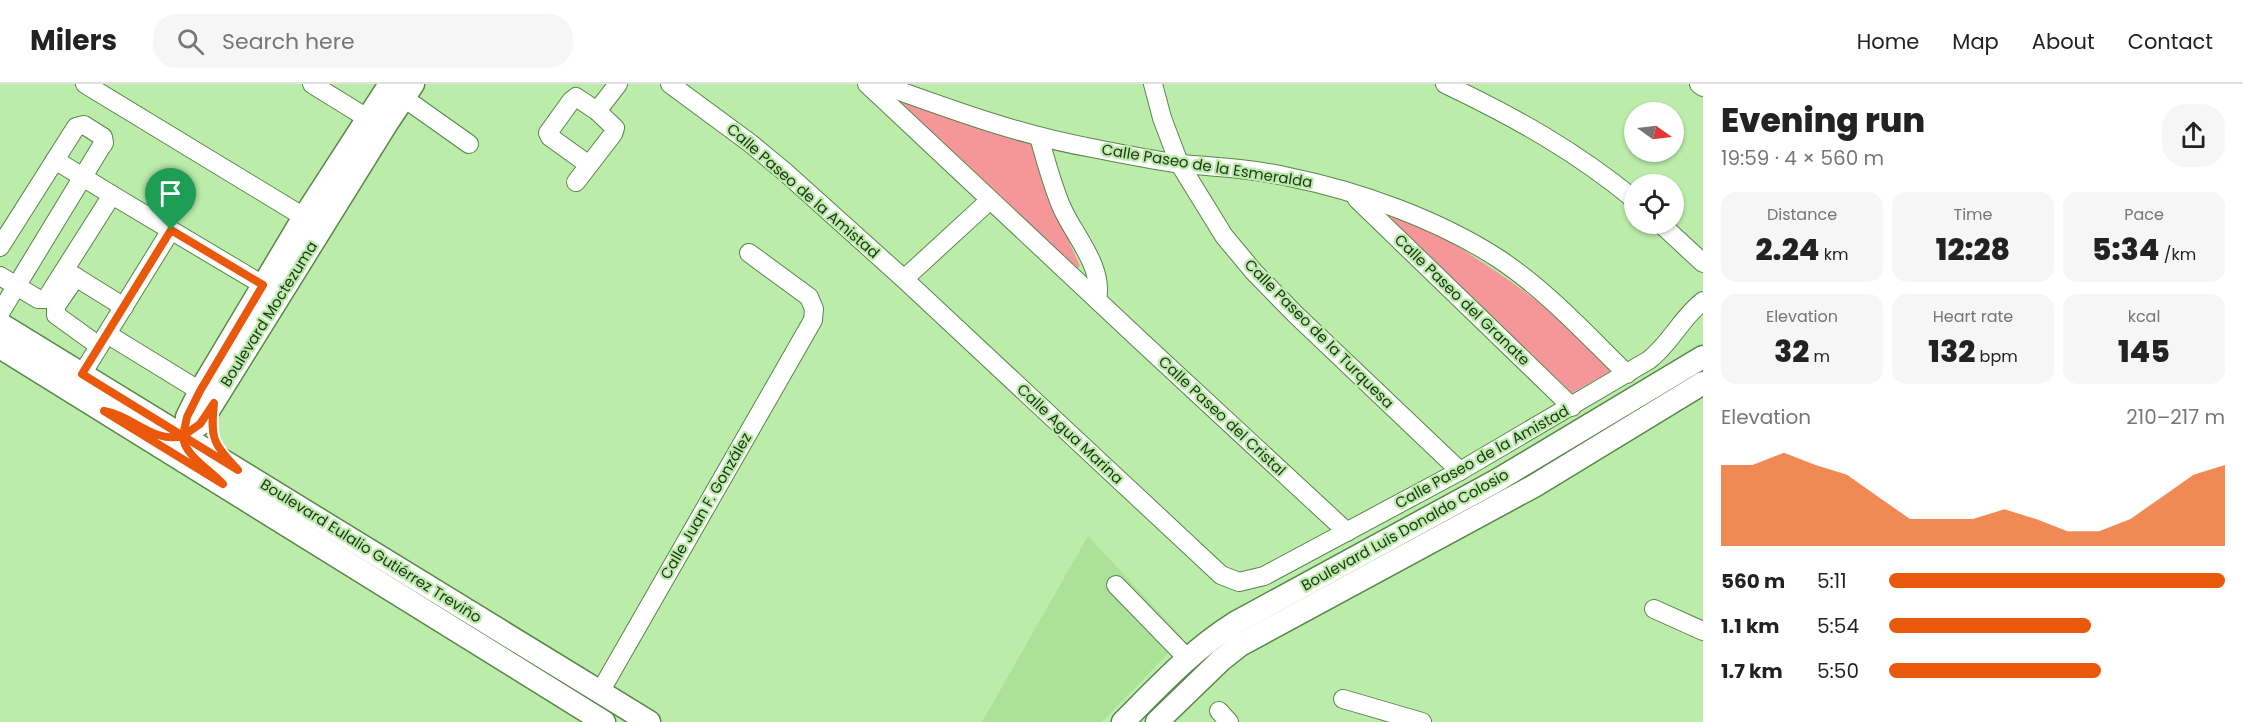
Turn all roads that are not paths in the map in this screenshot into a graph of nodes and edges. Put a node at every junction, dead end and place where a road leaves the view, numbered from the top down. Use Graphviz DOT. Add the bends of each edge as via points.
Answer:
graph roads {
  1 [pos="85,84"];
  2 [pos="312,84"];
  3 [pos="618,84"];
  4 [pos="670,84"];
  5 [pos="867,84"];
  6 [pos="880,84"];
  7 [pos="1153,84"];
  8 [pos="1445,84"];
  9 [pos="1699,84"];
  10 [pos="1703,87"];
  11 [pos="402,89"];
  12 [pos="597,111"];
  13 [pos="367,117"];
  14 [pos="1039,137"];
  15 [pos="469,144"];
  16 [pos="55,160"];
  17 [pos="1179,163"];
  18 [pos="589,165"];
  19 [pos="83,177"];
  20 [pos="576,182"];
  21 [pos="1624,192"];
  22 [pos="1352,194"];
  23 [pos="112,195"];
  24 [pos="990,200"];
  25 [pos="304,217"];
  26 [pos="171,230"];
  27 [pos="1672,234"];
  28 [pos="0,247"];
  29 [pos="749,254"];
  30 [pos="1703,263"];
  31 [pos="70,274"];
  32 [pos="0,276"];
  33 [pos="904,279"];
  34 [pos="263,285"];
  35 [pos="16,286"];
  36 [pos="1097,300"];
  37 [pos="1703,301"];
  38 [pos="124,307"];
  39 [pos="0,313"];
  40 [pos="0,324"];
  41 [pos="103,340"];
  42 [pos="0,347"];
  43 [pos="1703,357"];
  44 [pos="82,374"];
  45 [pos="1627,374"];
  46 [pos="1703,384"];
  47 [pos="207,397"];
  48 [pos="1572,407"];
  49 [pos="104,411"];
  50 [pos="183,436"];
  51 [pos="1460,471"];
  52 [pos="230,477"];
  53 [pos="1347,532"];
  54 [pos="1239,582"];
  55 [pos="1116,585"];
  56 [pos="1654,609"];
  57 [pos="1703,631"];
  58 [pos="1187,658"];
  59 [pos="600,692"];
  60 [pos="1343,699"];
  61 [pos="604,722"];
  62 [pos="649,722"];
  63 [pos="1123,722"];
  64 [pos="1157,722"];
  65 [pos="1422,722"];
  1 -- 25 [label="street"];
  2 -- 13 [label="street"];
  3 -- 12 [label="street"];
  4 -- 33 [label="street, Calle Paseo de la Amistad" via="750,143"];
  5 -- 24 [label="street, Calle Paseo del Cristal"];
  6 -- 14 [label="street, Calle Paseo de la Esmeralda"];
  7 -- 17 [label="street, Calle Paseo de la Turquesa"];
  8 -- 21 [label="street" via="1542,133"];
  9 -- 10 [label="street"];
  11 -- 13 [label="main road, Boulevard Moctezuma"];
  11 -- 15 [label="street"];
  11 -- 47 [label="main road, Boulevard Moctezuma"];
  12 -- 18 [label="street" via="615,126 615,131"];
  12 -- 18 [label="street" via="579,97 573,98 548,133"];
  13 -- 25 [label="main road, Boulevard Moctezuma"];
  14 -- 17 [label="street, Calle Paseo de la Esmeralda"];
  14 -- 36 [label="street" via="1050,179 1098,278"];
  16 -- 19 [label="street"];
  16 -- 19 [label="street" via="76,127 88,127 103,137 104,143"];
  16 -- 28 [label="street"];
  17 -- 22 [label="street, Calle Paseo de la Esmeralda" via="1288,176"];
  17 -- 51 [label="street, Calle Paseo de la Turquesa" via="1224,236 1254,272"];
  18 -- 20 [label="street"];
  19 -- 23 [label="street"];
  19 -- 35 [label="street"];
  22 -- 45 [label="street, Calle Paseo de la Esmeralda" via="1446,230 1498,259 1534,285"];
  22 -- 48 [label="street, Calle Paseo del Granate"];
  23 -- 26 [label="street"];
  23 -- 31 [label="street"];
  24 -- 33 [label="street"];
  24 -- 36 [label="street, Calle Paseo del Cristal"];
  25 -- 34 [label="main road, Boulevard Moctezuma"];
  26 -- 34 [label="street"];
  26 -- 38 [label="street"];
  27 -- 30 [label="street"];
  29 -- 59 [label="street, Calle Juan F. González" via="808,297 814,309 813,320"];
  31 -- 35 [label="street" via="46,299 38,299"];
  31 -- 38 [label="street"];
  31 -- 41 [label="street" via="56,315"];
  32 -- 35 [label="street"];
  33 -- 54 [label="street, Calle Agua Marina" via="1221,575"];
  34 -- 47 [label="main road, Boulevard Moctezuma"];
  35 -- 39 [label="street"];
  36 -- 53 [label="street, Calle Paseo del Cristal"];
  37 -- 45 [label="street, Calle Paseo de la Amistad" via="1687,315 1662,351"];
  38 -- 41 [label="street"];
  40 -- 44 [label="main road, Boulevard Eulalio Gutiérrez Treviño"];
  41 -- 44 [label="street"];
  41 -- 47 [label="street"];
  42 -- 49 [label="main road, Boulevard Eulalio Gutiérrez Treviño"];
  43 -- 58 [label="main road, Boulevard Luis Donaldo Colosio" via="1496,482 1235,623"];
  44 -- 50 [label="main road, Boulevard Eulalio Gutiérrez Treviño"];
  45 -- 48 [label="street, Calle Paseo de la Amistad"];
  46 -- 64 [label="main road, Boulevard Luis Donaldo Colosio" via="1534,486 1240,645"];
  47 -- 50 [label="main road, Boulevard Moctezuma" via="200,424"];
  47 -- 52 [label="main road" via="212,432"];
  48 -- 51 [label="street, Calle Paseo de la Amistad"];
  49 -- 50 [label="main road" via="162,436"];
  49 -- 52 [label="main road, Boulevard Eulalio Gutiérrez Treviño"];
  50 -- 52 [label="main road, Boulevard Eulalio Gutiérrez Treviño"];
  51 -- 53 [label="street, Calle Paseo de la Amistad"];
  52 -- 59 [label="main road, Boulevard Eulalio Gutiérrez Treviño"];
  52 -- 61 [label="main road, Boulevard Eulalio Gutiérrez Treviño"];
  53 -- 54 [label="street, Calle Paseo de la Amistad" via="1264,576"];
  55 -- 58 [label="street"];
  56 -- 57 [label="street"];
  58 -- 63 [label="main road, Boulevard Luis Donaldo Colosio"];
  59 -- 62 [label="main road, Boulevard Eulalio Gutiérrez Treviño"];
  60 -- 65 [label="street"];
}
